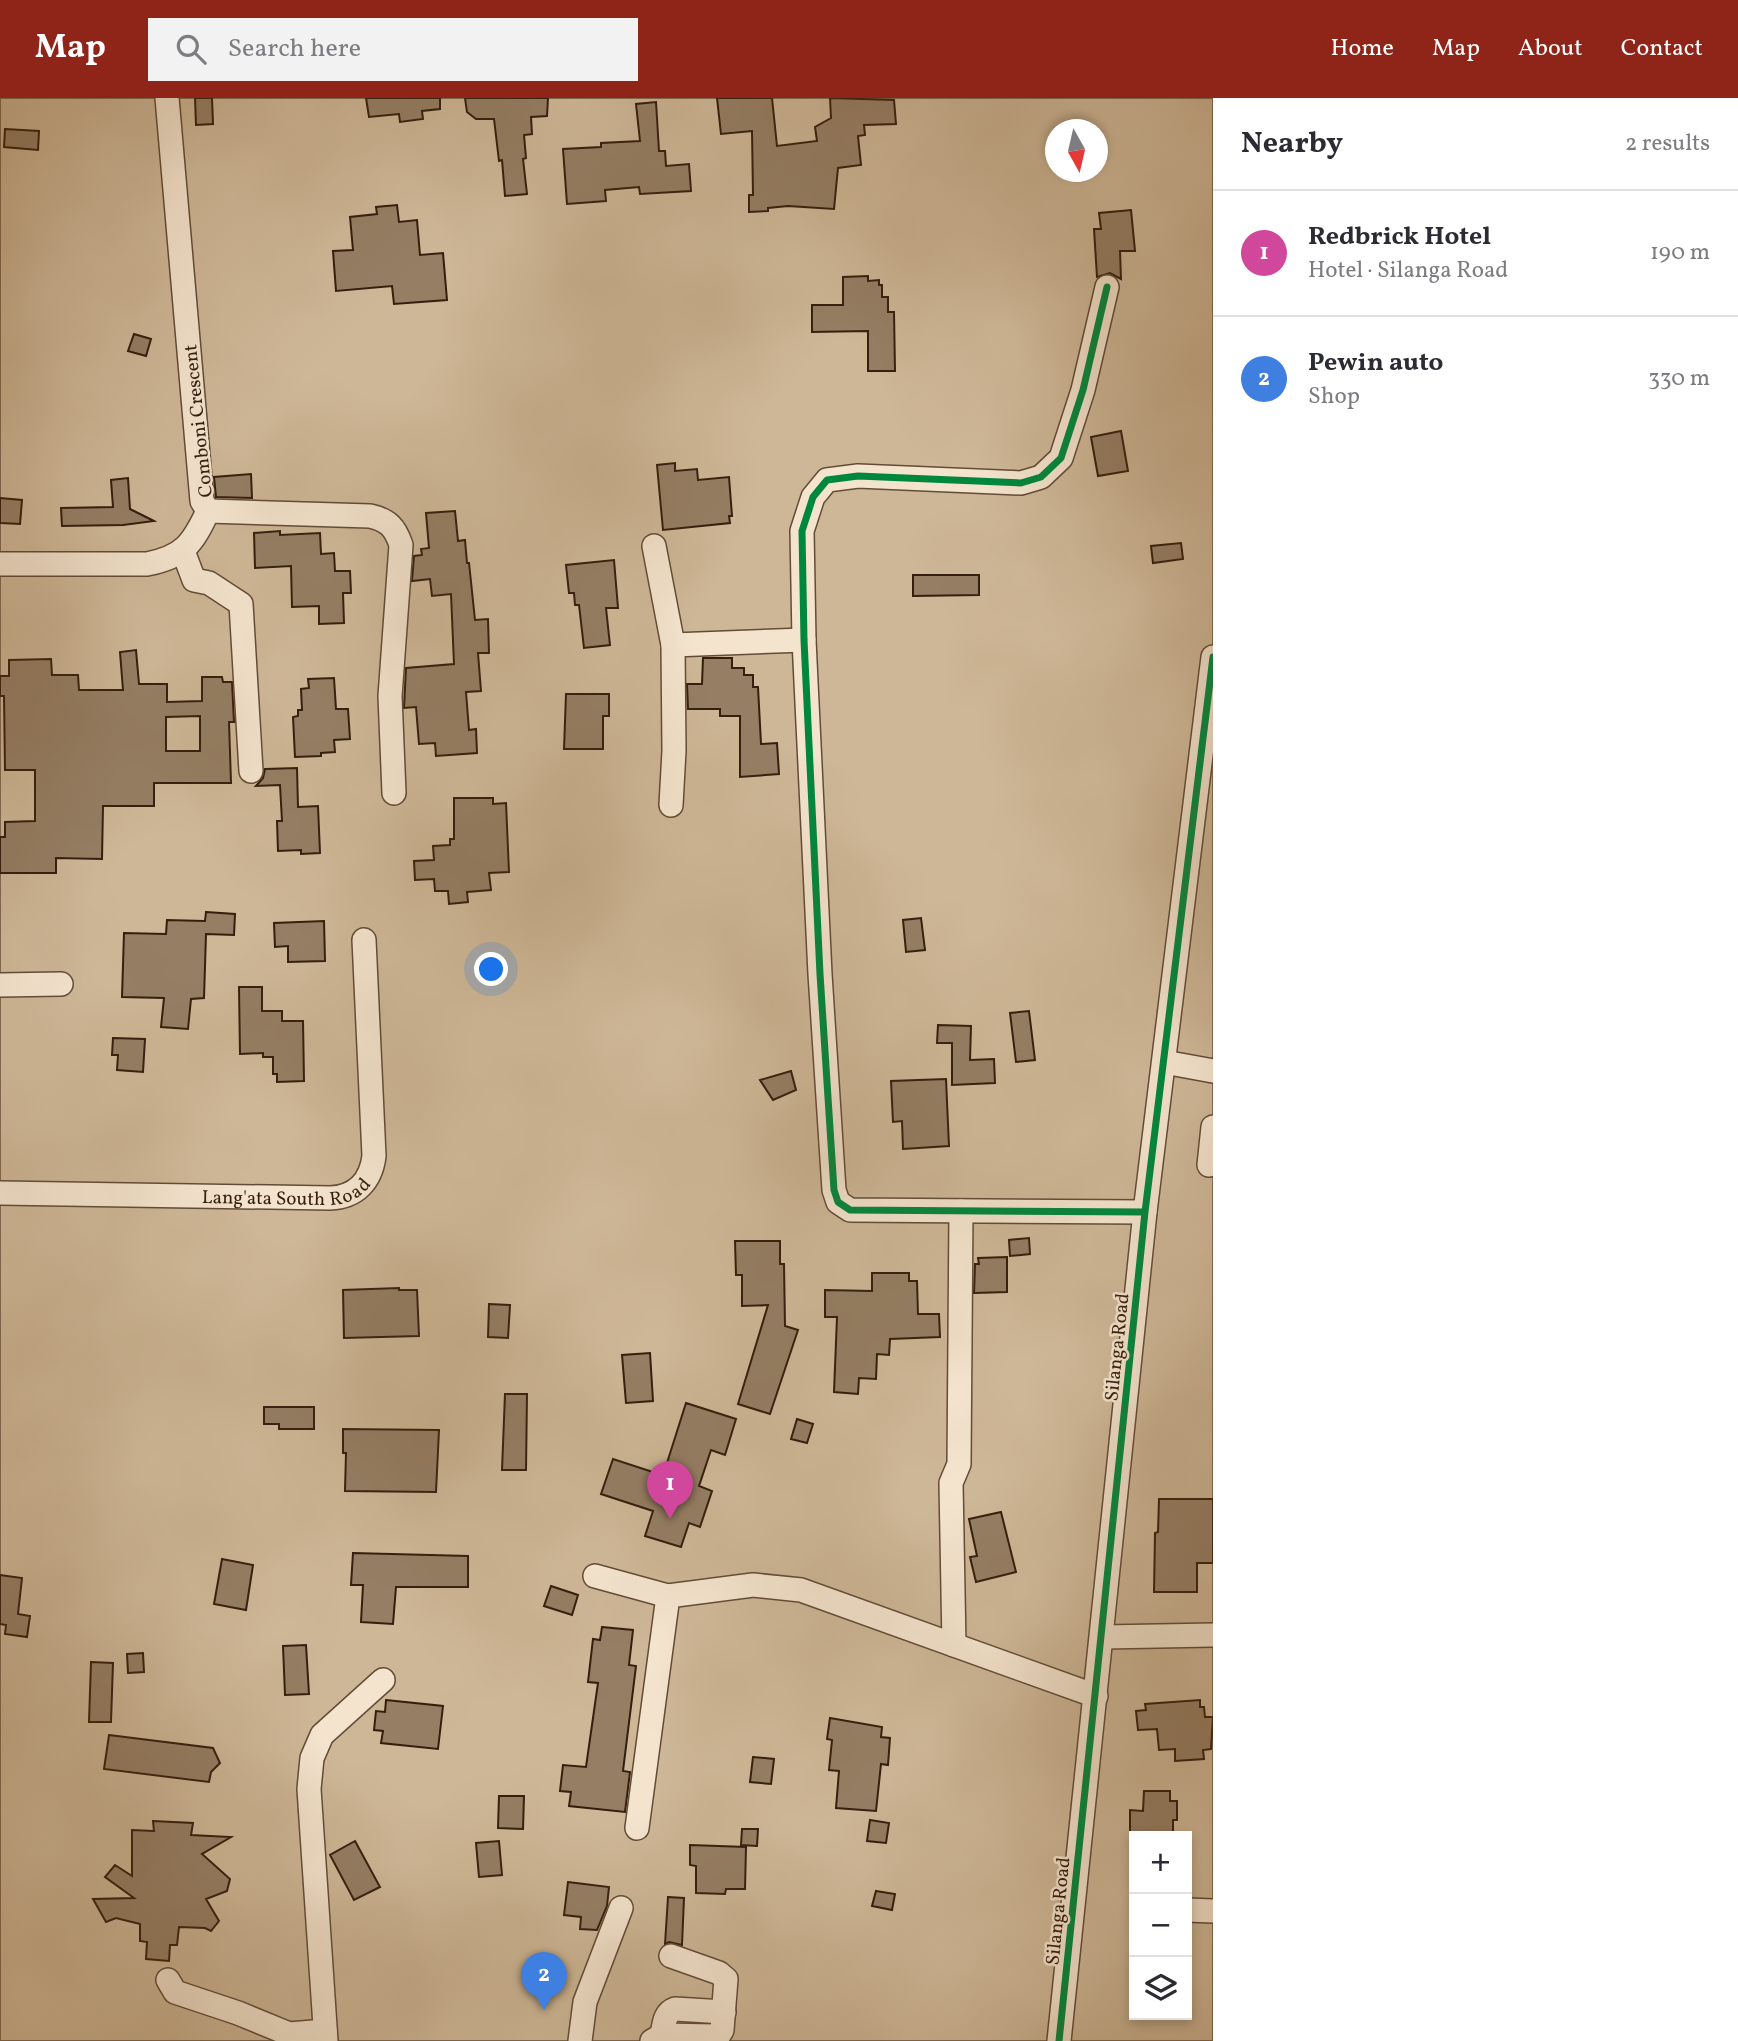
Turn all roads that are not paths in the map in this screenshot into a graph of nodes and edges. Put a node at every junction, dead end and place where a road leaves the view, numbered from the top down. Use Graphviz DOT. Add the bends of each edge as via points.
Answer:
graph roads {
  1 [pos="167,98"];
  2 [pos="1107,287"];
  3 [pos="208,511"];
  4 [pos="654,546"];
  5 [pos="183,551"];
  6 [pos="0,564"];
  7 [pos="804,640"];
  8 [pos="673,645"];
  9 [pos="1213,657"];
  10 [pos="1207,766"];
  11 [pos="251,771"];
  12 [pos="394,793"];
  13 [pos="671,806"];
  14 [pos="364,940"];
  15 [pos="61,984"];
  16 [pos="0,985"];
  17 [pos="1164,1062"];
  18 [pos="1213,1071"];
  19 [pos="1213,1126"];
  20 [pos="1209,1165"];
  21 [pos="0,1193"];
  22 [pos="961,1211"];
  23 [pos="1145,1212"];
  24 [pos="595,1576"];
  25 [pos="668,1596"];
  26 [pos="1213,1635"];
  27 [pos="1103,1637"];
  28 [pos="954,1645"];
  29 [pos="383,1680"];
  30 [pos="1096,1696"];
  31 [pos="637,1828"];
  32 [pos="621,1908"];
  33 [pos="1192,1910"];
  34 [pos="1213,1911"];
  35 [pos="671,1956"];
  36 [pos="168,1980"];
  37 [pos="326,2036"];
  38 [pos="657,2038"];
  39 [pos="580,2041"];
  40 [pos="1059,2041"];
  1 -- 3 [label="street, Comboni Crescent" via="202,501"];
  2 -- 7 [label="street" via="1083,390 1061,458 1041,477 1021,484 858,476 827,480 813,497 802,531"];
  3 -- 5 [label="street, Comboni Crescent"];
  3 -- 12 [label="street" via="370,516 383,519 397,532 401,545 390,696"];
  4 -- 8 [label="street"];
  5 -- 6 [label="street" via="147,564"];
  5 -- 11 [label="street" via="194,579 209,583 241,604"];
  7 -- 8 [label="street"];
  7 -- 22 [label="street" via="834,1190 838,1202 850,1210"];
  8 -- 13 [label="street"];
  9 -- 10 [label="street, Silanga Road"];
  10 -- 17 [label="street, Silanga Road"];
  14 -- 21 [label="street, Lang'ata South Road" via="374,1156 368,1179 360,1188 330,1198"];
  15 -- 16 [label="street"];
  17 -- 18 [label="street"];
  17 -- 23 [label="street, Silanga Road"];
  19 -- 20 [label="street"];
  22 -- 23 [label="street"];
  22 -- 28 [label="street" via="959,1464 951,1483"];
  23 -- 27 [label="street, Silanga Road"];
  24 -- 25 [label="street"];
  25 -- 28 [label="street" via="752,1584 801,1590"];
  25 -- 31 [label="street"];
  26 -- 27 [label="street"];
  27 -- 30 [label="street, Silanga Road"];
  28 -- 30 [label="street"];
  29 -- 37 [label="street" via="323,1735 312,1758 309,1789"];
  30 -- 40 [label="street, Silanga Road"];
  32 -- 39 [label="street" via="585,2002"];
  33 -- 34 [label="street"];
  35 -- 38 [label="street" via="726,1979 724,2012 675,2009 666,2015"];
  36 -- 37 [label="street" via="175,1993 289,2034"];
}
